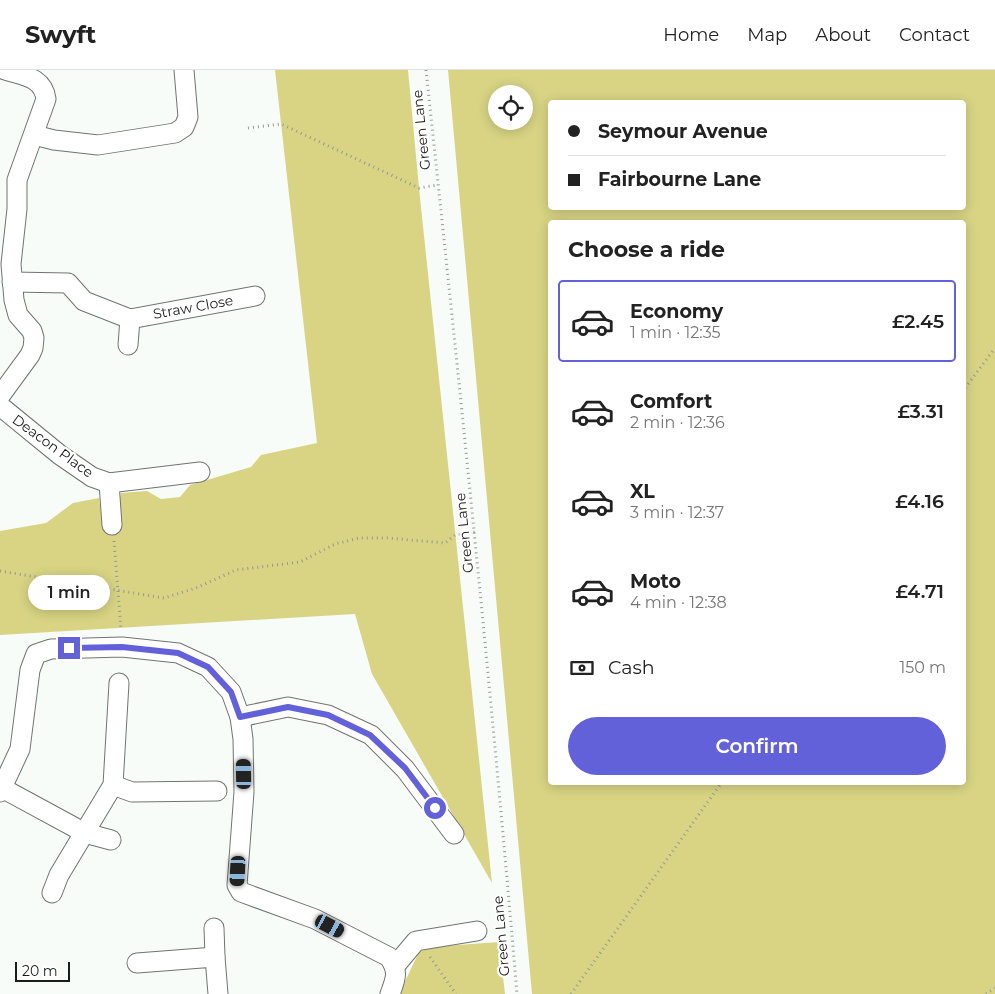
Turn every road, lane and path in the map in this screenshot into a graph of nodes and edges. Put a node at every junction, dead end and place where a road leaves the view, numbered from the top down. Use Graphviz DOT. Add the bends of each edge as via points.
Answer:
graph roads {
  1 [pos="5,70"];
  2 [pos="184,70"];
  3 [pos="426,70"];
  4 [pos="248,128"];
  5 [pos="34,136"];
  6 [pos="438,185"];
  7 [pos="8,269"];
  8 [pos="255,296"];
  9 [pos="130,318"];
  10 [pos="128,345"];
  11 [pos="995,348"];
  12 [pos="966,387"];
  13 [pos="0,396"];
  14 [pos="0,406"];
  15 [pos="200,472"];
  16 [pos="108,483"];
  17 [pos="112,525"];
  18 [pos="475,532"];
  19 [pos="0,571"];
  20 [pos="118,591"];
  21 [pos="122,647"];
  22 [pos="118,684"];
  23 [pos="240,717"];
  24 [pos="113,785"];
  25 [pos="720,785"];
  26 [pos="1,790"];
  27 [pos="217,791"];
  28 [pos="85,833"];
  29 [pos="454,834"];
  30 [pos="111,840"];
  31 [pos="52,894"];
  32 [pos="214,928"];
  33 [pos="476,930"];
  34 [pos="416,941"];
  35 [pos="215,957"];
  36 [pos="137,963"];
  37 [pos="396,966"];
  38 [pos="995,988"];
  39 [pos="218,994"];
  40 [pos="390,994"];
  41 [pos="456,994"];
  42 [pos="517,994"];
  43 [pos="571,994"];
  44 [pos="986,994"];
  1 -- 5 [label="street" via="37,81 44,89 46,99"];
  2 -- 5 [label="street" via="188,117 184,127 175,133 98,145"];
  3 -- 6 [label="path, Green Lane"];
  4 -- 6 [label="path" via="281,124 418,188"];
  5 -- 7 [label="street" via="17,180 17,209"];
  6 -- 18 [label="path, Green Lane"];
  7 -- 9 [label="street" via="68,283 84,301"];
  7 -- 13 [label="street" via="18,314 34,338 30,355"];
  8 -- 9 [label="street, Straw Close"];
  9 -- 10 [label="street"];
  11 -- 12 [label="path"];
  14 -- 16 [label="street, Deacon Place" via="60,455"];
  15 -- 16 [label="street, Deacon Place"];
  16 -- 17 [label="street, Deacon Place"];
  17 -- 20 [label="path"];
  18 -- 20 [label="path" via="455,535 445,543 359,538 335,544 300,562 236,570 164,598"];
  18 -- 42 [label="path, Green Lane"];
  19 -- 20 [label="path"];
  20 -- 21 [label="path"];
  21 -- 23 [label="street" via="178,653 208,667 231,692"];
  21 -- 26 [label="street" via="51,648 36,654 30,670 20,749"];
  22 -- 24 [label="street"];
  23 -- 29 [label="street" via="288,707 328,715 370,735 405,768"];
  23 -- 37 [label="street" via="244,792 237,885 241,892 315,918 389,957"];
  24 -- 27 [label="street" via="132,792"];
  24 -- 28 [label="street"];
  25 -- 43 [label="path"];
  26 -- 28 [label="street"];
  28 -- 30 [label="street"];
  28 -- 31 [label="street" via="59,875"];
  32 -- 35 [label="street"];
  33 -- 34 [label="street"];
  34 -- 37 [label="street"];
  34 -- 41 [label="path"];
  35 -- 36 [label="street"];
  35 -- 39 [label="street"];
  37 -- 40 [label="street" via="396,979"];
  38 -- 44 [label="path"];
}
